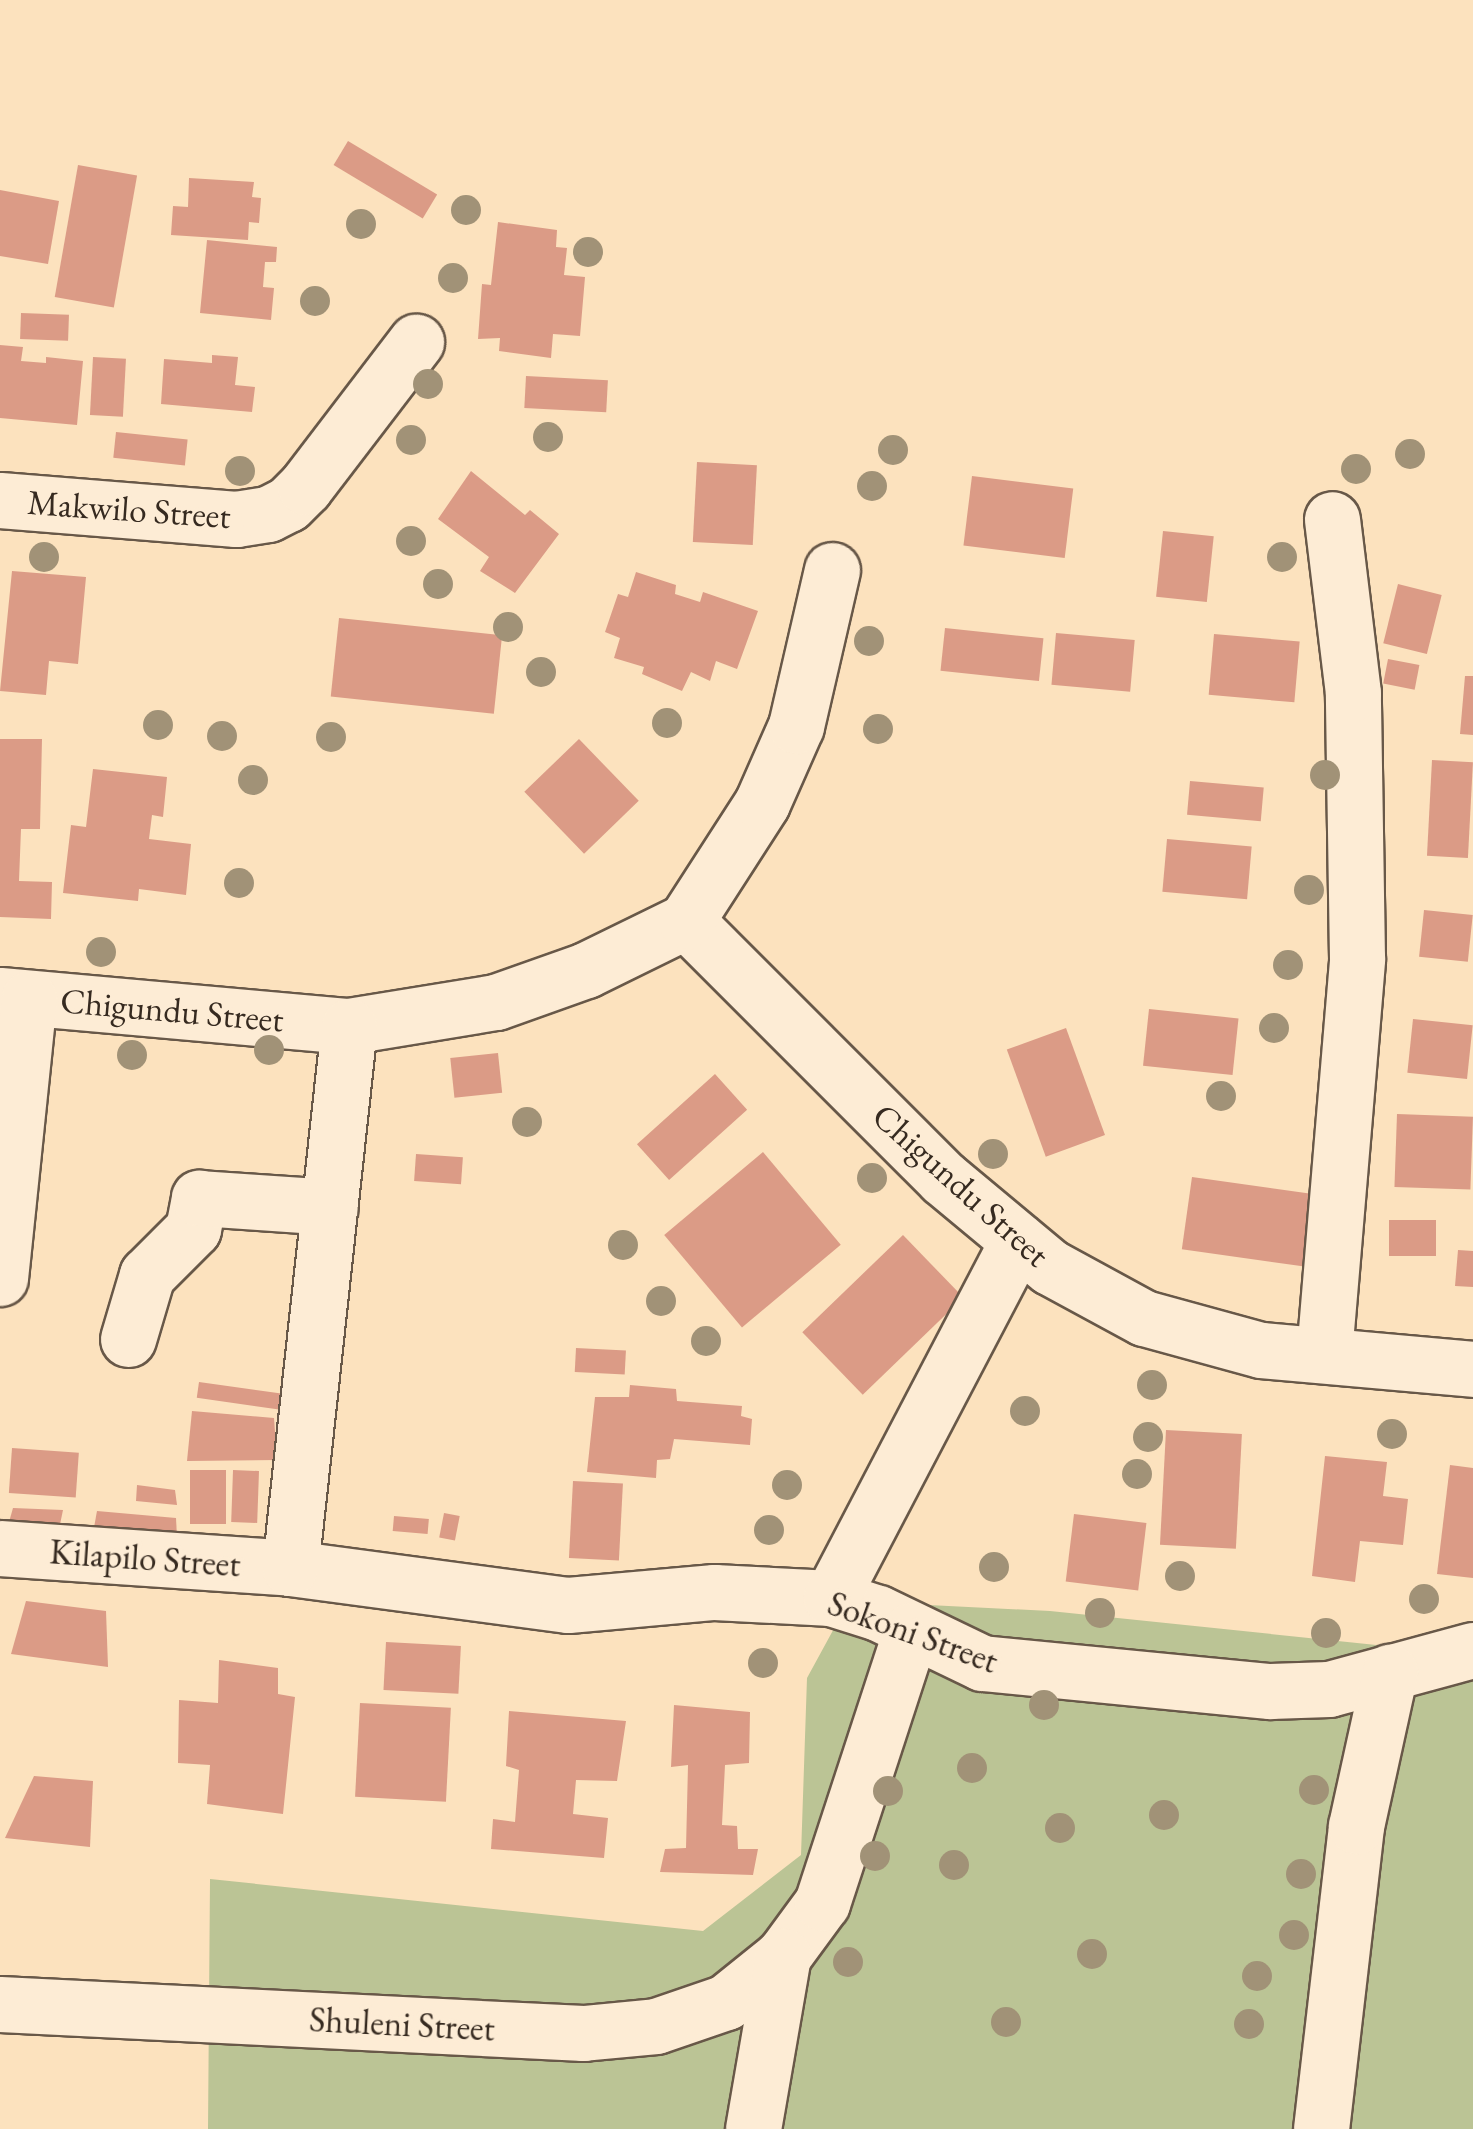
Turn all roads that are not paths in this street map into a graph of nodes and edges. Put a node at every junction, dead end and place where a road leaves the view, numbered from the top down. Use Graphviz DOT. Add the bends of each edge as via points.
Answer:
graph roads {
  1 [pos="416,342"];
  2 [pos="0,500"];
  3 [pos="1332,518"];
  4 [pos="832,570"];
  5 [pos="686,921"];
  6 [pos="14,996"];
  7 [pos="350,1026"];
  8 [pos="330,1206"];
  9 [pos="1018,1240"];
  10 [pos="0,1278"];
  11 [pos="128,1339"];
  12 [pos="1324,1354"];
  13 [pos="1473,1369"];
  14 [pos="0,1548"];
  15 [pos="290,1568"];
  16 [pos="831,1598"];
  17 [pos="911,1630"];
  18 [pos="1473,1650"];
  19 [pos="1390,1672"];
  20 [pos="783,1956"];
  21 [pos="0,2004"];
  22 [pos="752,2129"];
  23 [pos="1321,2129"];
  1 -- 2 [label="street, Makwilo Street" via="305,486 268,514 236,519"];
  3 -- 12 [label="street" via="1353,694 1357,958"];
  4 -- 5 [label="street" via="796,726 762,803"];
  5 -- 7 [label="street, Chigundu Street" via="586,970 496,1002"];
  5 -- 9 [label="street, Chigundu Street" via="943,1178"];
  6 -- 7 [label="street, Chigundu Street"];
  6 -- 10 [label="street"];
  7 -- 8 [label="street"];
  8 -- 11 [label="street" via="200,1198 193,1228 147,1274"];
  8 -- 15 [label="street"];
  9 -- 12 [label="street, Chigundu Street" via="1050,1266 1144,1318 1261,1350"];
  9 -- 16 [label="street"];
  12 -- 13 [label="street, Chigundu Street"];
  14 -- 15 [label="street, Kilapilo Street"];
  15 -- 16 [label="street, Sokoni Street" via="568,1605 730,1592"];
  16 -- 17 [label="street, Sokoni Street"];
  17 -- 19 [label="street, Sokoni Street" via="982,1663 1270,1692 1330,1689"];
  17 -- 20 [label="street, Shuleni Street" via="822,1903"];
  18 -- 19 [label="street, Sokoni Street"];
  19 -- 23 [label="street" via="1356,1826"];
  20 -- 21 [label="street, Shuleni Street" via="726,2002 656,2026 583,2032"];
  20 -- 22 [label="street, Shuleni Street"];
}
